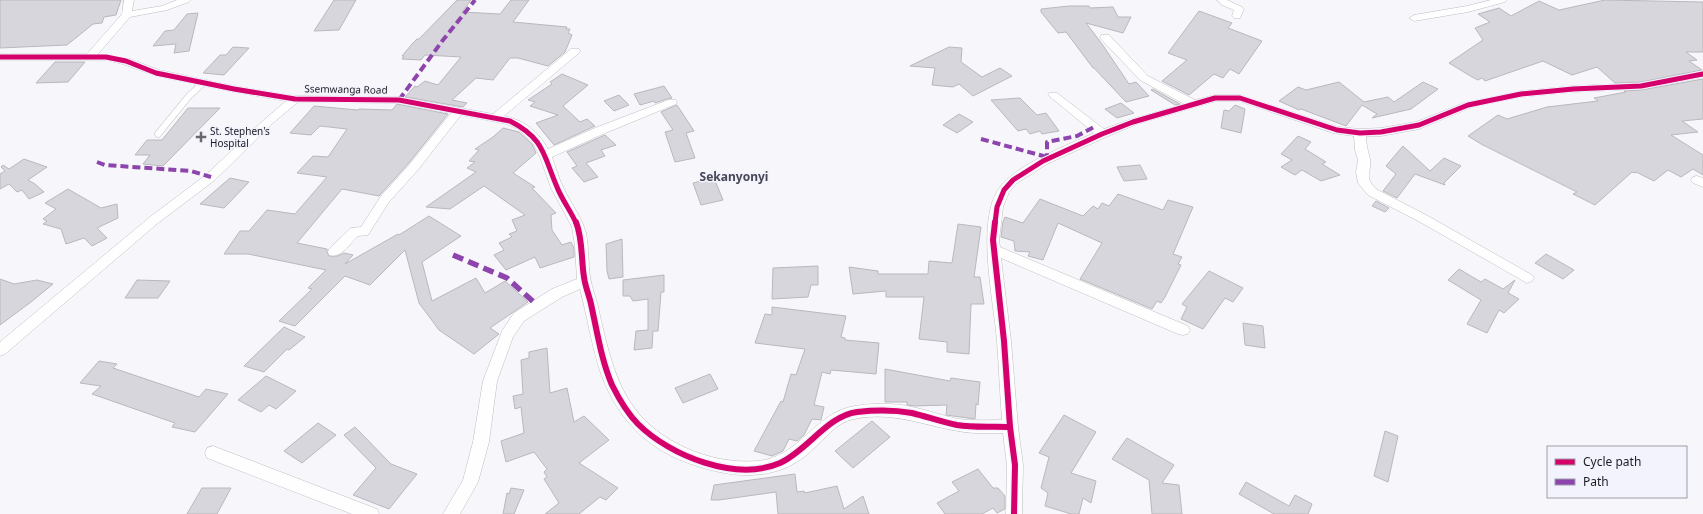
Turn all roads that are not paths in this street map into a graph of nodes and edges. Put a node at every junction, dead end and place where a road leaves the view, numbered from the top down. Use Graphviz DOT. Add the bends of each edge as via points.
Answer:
graph roads {
  1 [pos="129,0"];
  2 [pos="186,0"];
  3 [pos="1222,0"];
  4 [pos="1502,0"];
  5 [pos="127,15"];
  6 [pos="1237,16"];
  7 [pos="1414,18"];
  8 [pos="1105,37"];
  9 [pos="574,51"];
  10 [pos="91,56"];
  11 [pos="0,57"];
  12 [pos="1703,74"];
  13 [pos="204,83"];
  14 [pos="1053,95"];
  15 [pos="295,98"];
  16 [pos="672,102"];
  17 [pos="1193,104"];
  18 [pos="458,112"];
  19 [pos="494,119"];
  20 [pos="1360,133"];
  21 [pos="158,134"];
  22 [pos="1102,134"];
  23 [pos="546,156"];
  24 [pos="993,249"];
  25 [pos="334,252"];
  26 [pos="1527,278"];
  27 [pos="585,281"];
  28 [pos="1183,330"];
  29 [pos="0,350"];
  30 [pos="1010,427"];
  31 [pos="213,454"];
  32 [pos="1016,513"];
  33 [pos="370,514"];
  34 [pos="451,514"];
  1 -- 5 [label="street"];
  2 -- 5 [label="street" via="164,8"];
  3 -- 6 [label="street" via="1239,9"];
  4 -- 7 [label="street" via="1468,9"];
  5 -- 10 [label="street"];
  8 -- 17 [label="street" via="1144,78"];
  9 -- 19 [label="street"];
  10 -- 11 [label="street, Ssemwanga Road"];
  10 -- 13 [label="street, Ssemwanga Road" via="126,61 156,73"];
  12 -- 20 [label="street" via="1641,86 1521,94 1468,105 1419,125"];
  13 -- 15 [label="street, Ssemwanga Road"];
  13 -- 21 [label="lane" via="189,96"];
  14 -- 22 [label="street"];
  15 -- 18 [label="street, Ssemwanga Road" via="399,100"];
  15 -- 29 [label="street" via="211,176 154,220"];
  16 -- 23 [label="street" via="599,131"];
  17 -- 20 [label="street" via="1215,98 1240,98 1337,130"];
  17 -- 22 [label="street"];
  18 -- 19 [label="street, Ssemwanga Road"];
  18 -- 25 [label="street" via="385,199 364,232 354,231"];
  19 -- 23 [label="street, Ssemwanga Road" via="510,121 524,127 537,138"];
  20 -- 26 [label="street" via="1364,183 1372,192"];
  22 -- 24 [label="street" via="1043,161 1013,180 1004,190 997,207"];
  23 -- 27 [label="street, Ssemwanga Road" via="557,189 578,228"];
  24 -- 28 [label="street"];
  24 -- 30 [label="street" via="1004,341"];
  27 -- 30 [label="street, Ssemwanga Road" via="612,382 628,414 645,431 668,447 703,463 732,468 756,468 779,464 798,453 839,418 853,412 878,410 908,413 964,426"];
  27 -- 34 [label="street" via="537,305 519,318 507,335 490,380 481,442 470,482"];
  30 -- 32 [label="street" via="1015,465"];
  31 -- 33 [label="street"];
}
